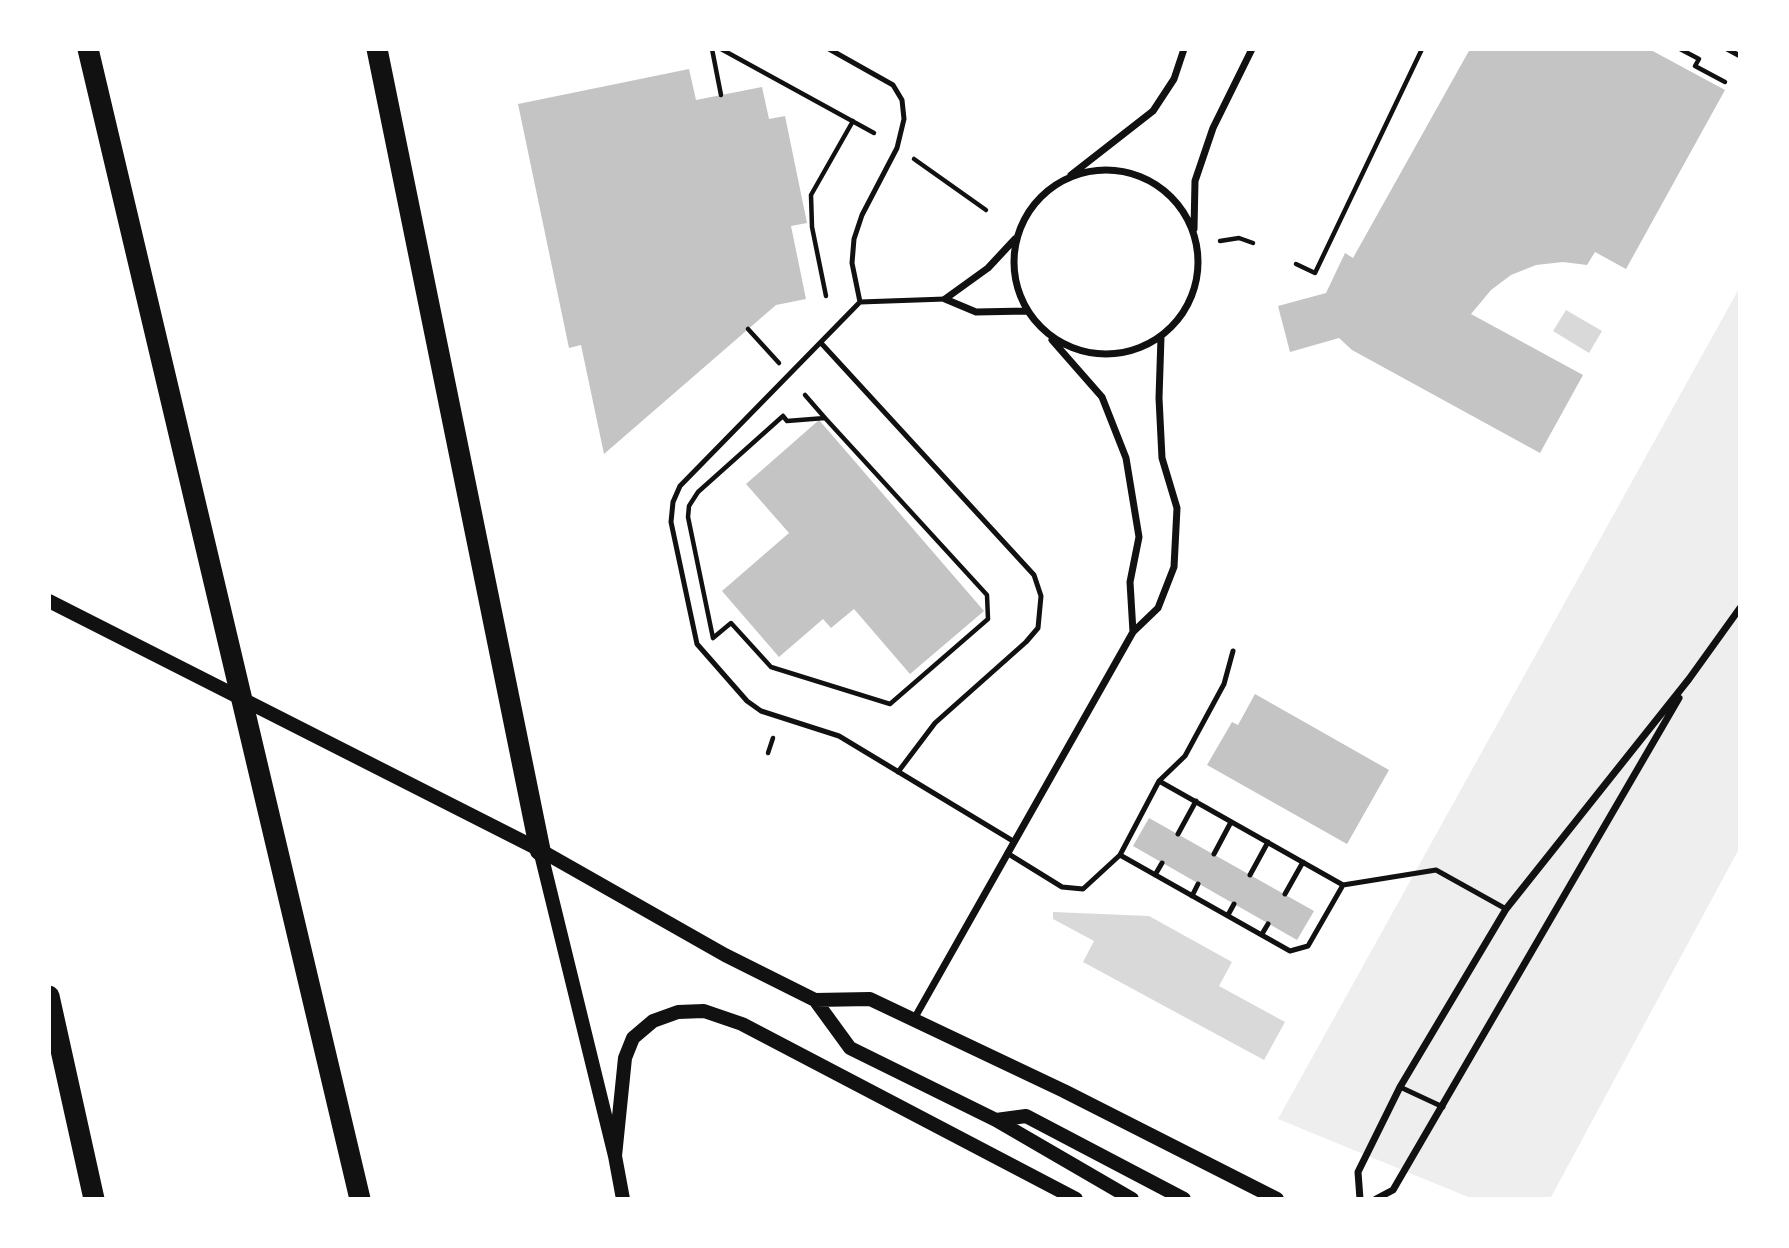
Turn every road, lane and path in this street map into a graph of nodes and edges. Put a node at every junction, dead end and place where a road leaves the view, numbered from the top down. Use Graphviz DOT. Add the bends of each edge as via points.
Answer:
graph roads {
  1 [pos="88,49"];
  2 [pos="377,49"];
  3 [pos="712,49"];
  4 [pos="721,49"];
  5 [pos="830,49"];
  6 [pos="1184,49"];
  7 [pos="1252,49"];
  8 [pos="1422,49"];
  9 [pos="1680,49"];
  10 [pos="1727,49"];
  11 [pos="1740,55"];
  12 [pos="1725,82"];
  13 [pos="721,95"];
  14 [pos="853,121"];
  15 [pos="874,132"];
  16 [pos="914,159"];
  17 [pos="1070,176"];
  18 [pos="986,210"];
  19 [pos="1194,230"];
  20 [pos="1015,239"];
  21 [pos="1220,241"];
  22 [pos="1253,243"];
  23 [pos="1296,264"];
  24 [pos="826,296"];
  25 [pos="945,299"];
  26 [pos="860,302"];
  27 [pos="1027,311"];
  28 [pos="748,329"];
  29 [pos="1047,334"];
  30 [pos="1161,337"];
  31 [pos="821,342"];
  32 [pos="779,364"];
  33 [pos="805,394"];
  34 [pos="825,418"];
  35 [pos="49,601"];
  36 [pos="1740,608"];
  37 [pos="1133,632"];
  38 [pos="1233,651"];
  39 [pos="1689,679"];
  40 [pos="773,738"];
  41 [pos="768,753"];
  42 [pos="898,772"];
  43 [pos="1159,781"];
  44 [pos="1196,801"];
  45 [pos="1231,822"];
  46 [pos="1178,834"];
  47 [pos="1013,841"];
  48 [pos="1268,842"];
  49 [pos="540,850"];
  50 [pos="1007,853"];
  51 [pos="1214,854"];
  52 [pos="1120,855"];
  53 [pos="1303,862"];
  54 [pos="1162,863"];
  55 [pos="1155,875"];
  56 [pos="1250,875"];
  57 [pos="1198,884"];
  58 [pos="1343,885"];
  59 [pos="1285,894"];
  60 [pos="1192,896"];
  61 [pos="1234,904"];
  62 [pos="1506,909"];
  63 [pos="1228,915"];
  64 [pos="1268,923"];
  65 [pos="1262,934"];
  66 [pos="49,996"];
  67 [pos="815,1000"];
  68 [pos="914,1019"];
  69 [pos="1400,1087"];
  70 [pos="1443,1107"];
  71 [pos="996,1120"];
  72 [pos="615,1156"];
  73 [pos="94,1199"];
  74 [pos="360,1199"];
  75 [pos="623,1199"];
  76 [pos="1076,1199"];
  77 [pos="1132,1199"];
  78 [pos="1184,1199"];
  79 [pos="1278,1199"];
  80 [pos="1360,1199"];
  81 [pos="1376,1199"];
  1 -- 74 [label="highway"];
  2 -- 49 [label="highway"];
  3 -- 13 [label="path"];
  4 -- 14 [label="path"];
  5 -- 26 [label="lane" via="893,85 902,100 904,119 897,148 854,239 852,263"];
  6 -- 17 [label="street" via="1174,79 1153,111"];
  7 -- 19 [label="street" via="1213,128 1195,181"];
  8 -- 23 [label="path" via="1315,273"];
  9 -- 12 [label="path" via="1699,59 1695,66"];
  10 -- 11 [label="lane"];
  14 -- 15 [label="path"];
  14 -- 24 [label="path" via="811,195 812,227"];
  16 -- 18 [label="path"];
  17 -- 19 [label="street" via="1118,169 1150,180 1175,198"];
  17 -- 20 [label="street" via="1042,194 1028,210"];
  19 -- 30 [label="street" via="1199,277 1189,306"];
  20 -- 25 [label="street" via="988,268"];
  20 -- 27 [label="street" via="1014,279"];
  21 -- 22 [label="path" via="1239,237"];
  25 -- 26 [label="lane"];
  25 -- 27 [label="street" via="975,312"];
  26 -- 31 [label="lane"];
  27 -- 29 [label="street"];
  28 -- 32 [label="path"];
  29 -- 30 [label="street" via="1075,350 1118,355"];
  29 -- 37 [label="street" via="1102,397 1126,458 1139,537 1130,582"];
  30 -- 37 [label="street" via="1162,458 1177,508 1174,567 1157,608"];
  31 -- 42 [label="lane" via="1034,575 1041,596 1038,628 935,723"];
  31 -- 42 [label="lane" via="680,486 671,522 697,644 747,701 761,711 839,736"];
  33 -- 34 [label="path"];
  34 -- 34 [label="path" via="987,595 988,619 890,704 771,667 730,623 713,638 688,506 783,416 787,421"];
  35 -- 49 [label="main road"];
  36 -- 39 [label="street"];
  37 -- 47 [label="street"];
  38 -- 43 [label="lane" via="1224,684 1185,757"];
  39 -- 62 [label="street"];
  39 -- 70 [label="street"];
  40 -- 41 [label="path"];
  42 -- 47 [label="lane"];
  43 -- 44 [label="lane"];
  43 -- 52 [label="lane"];
  44 -- 45 [label="lane"];
  44 -- 46 [label="lane"];
  45 -- 48 [label="lane"];
  45 -- 51 [label="lane"];
  47 -- 50 [label="street"];
  48 -- 53 [label="lane"];
  48 -- 56 [label="lane"];
  49 -- 67 [label="main road" via="725,955"];
  49 -- 72 [label="main road"];
  50 -- 52 [label="lane" via="1062,887 1083,889"];
  50 -- 68 [label="street"];
  52 -- 55 [label="lane"];
  53 -- 58 [label="lane"];
  53 -- 59 [label="lane"];
  54 -- 55 [label="lane"];
  55 -- 60 [label="lane"];
  57 -- 60 [label="lane"];
  58 -- 62 [label="lane" via="1436,870"];
  58 -- 65 [label="lane" via="1308,946 1290,951"];
  60 -- 63 [label="lane"];
  61 -- 63 [label="lane"];
  62 -- 69 [label="street"];
  63 -- 65 [label="lane"];
  64 -- 65 [label="lane"];
  66 -- 73 [label="highway"];
  67 -- 68 [label="main road" via="870,999"];
  67 -- 71 [label="main road" via="849,1048"];
  68 -- 79 [label="main road"];
  69 -- 70 [label="lane"];
  69 -- 80 [label="street" via="1358,1172"];
  70 -- 81 [label="street" via="1393,1190"];
  71 -- 77 [label="main road"];
  71 -- 78 [label="main road" via="1026,1116"];
  72 -- 75 [label="main road"];
  72 -- 76 [label="main road" via="625,1058 633,1038 653,1021 678,1012 704,1011 742,1024"];
}
